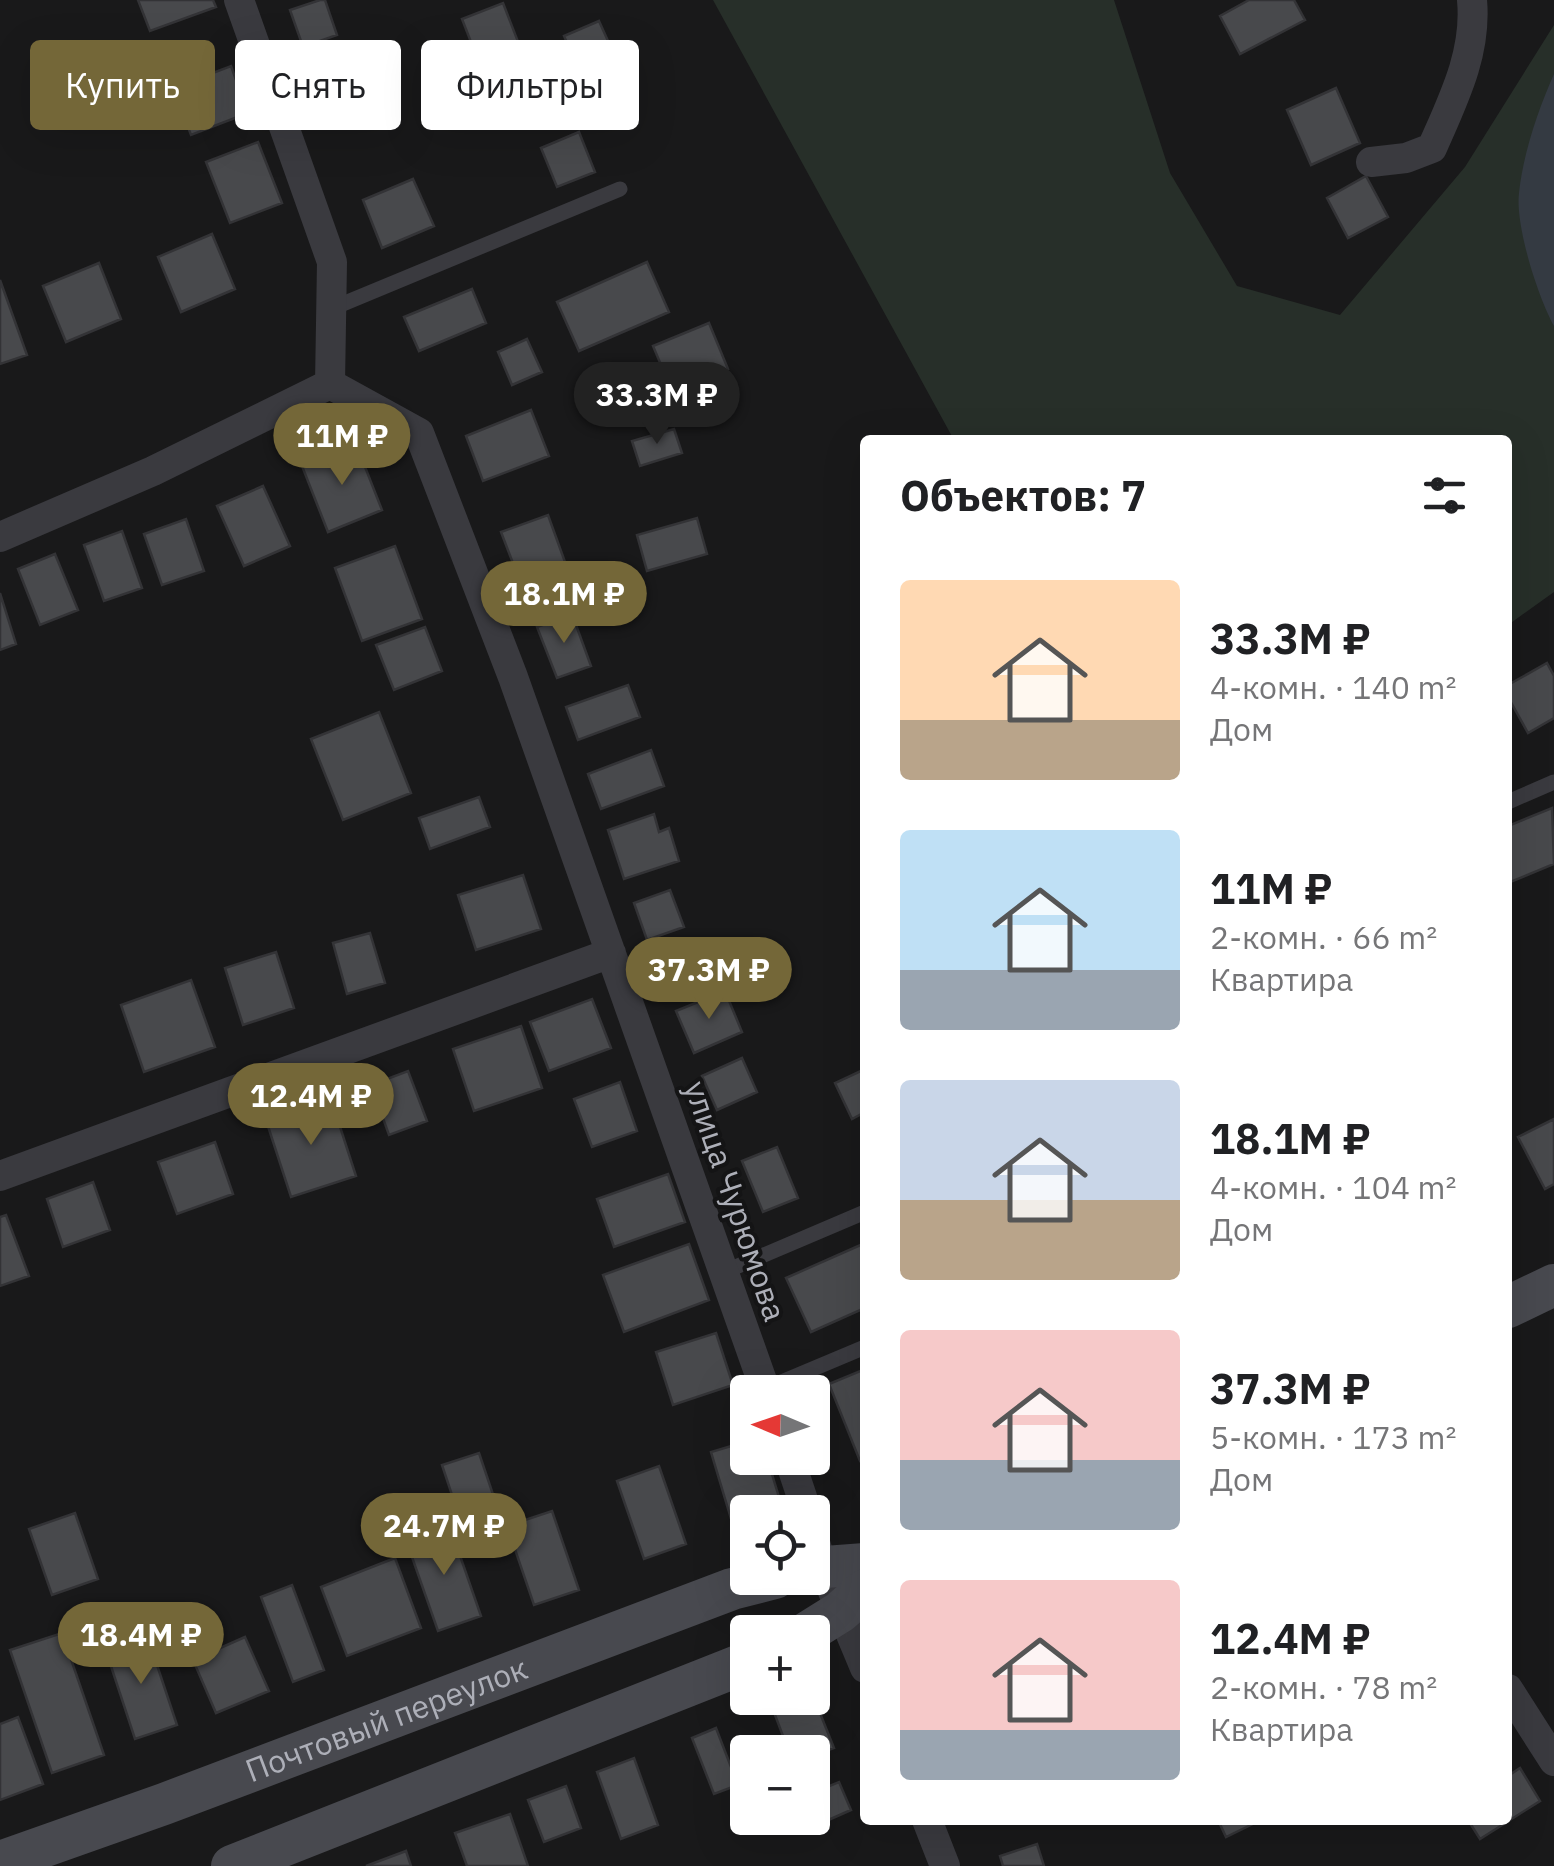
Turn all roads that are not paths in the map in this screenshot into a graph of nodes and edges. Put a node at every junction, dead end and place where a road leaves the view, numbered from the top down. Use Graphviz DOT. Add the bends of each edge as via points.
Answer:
graph roads {
  1 [pos="239,0"];
  2 [pos="1472,0"];
  3 [pos="1372,162"];
  4 [pos="620,189"];
  5 [pos="333,308"];
  6 [pos="330,384"];
  7 [pos="0,537"];
  8 [pos="1554,782"];
  9 [pos="1512,800"];
  10 [pos="610,952"];
  11 [pos="0,1176"];
  12 [pos="860,1214"];
  13 [pos="724,1272"];
  14 [pos="1554,1286"];
  15 [pos="1512,1305"];
  16 [pos="860,1349"];
  17 [pos="759,1375"];
  18 [pos="801,1375"];
  19 [pos="830,1558"];
  20 [pos="860,1563"];
  21 [pos="730,1590"];
  22 [pos="838,1612"];
  23 [pos="860,1658"];
  24 [pos="730,1669"];
  25 [pos="1512,1695"];
  26 [pos="1554,1761"];
  27 [pos="929,1825"];
  28 [pos="0,1862"];
  29 [pos="232,1866"];
  30 [pos="946,1866"];
  1 -- 5 [label="street" via="332,262"];
  2 -- 3 [label="street" via="1469,57 1432,148"];
  4 -- 5 [label="lane"];
  5 -- 6 [label="street"];
  6 -- 7 [label="street"];
  6 -- 10 [label="street, улица Чурюмова" via="419,432"];
  8 -- 9 [label="lane"];
  10 -- 11 [label="street"];
  10 -- 13 [label="street, улица Чурюмова"];
  12 -- 13 [label="lane"];
  13 -- 17 [label="street, улица Чурюмова"];
  14 -- 15 [label="street"];
  16 -- 18 [label="lane"];
  19 -- 20 [label="street"];
  21 -- 28 [label="street, Почтовый переулок"];
  22 -- 23 [label="street"];
  24 -- 29 [label="street"];
  25 -- 26 [label="street"];
  27 -- 30 [label="street"];
}
